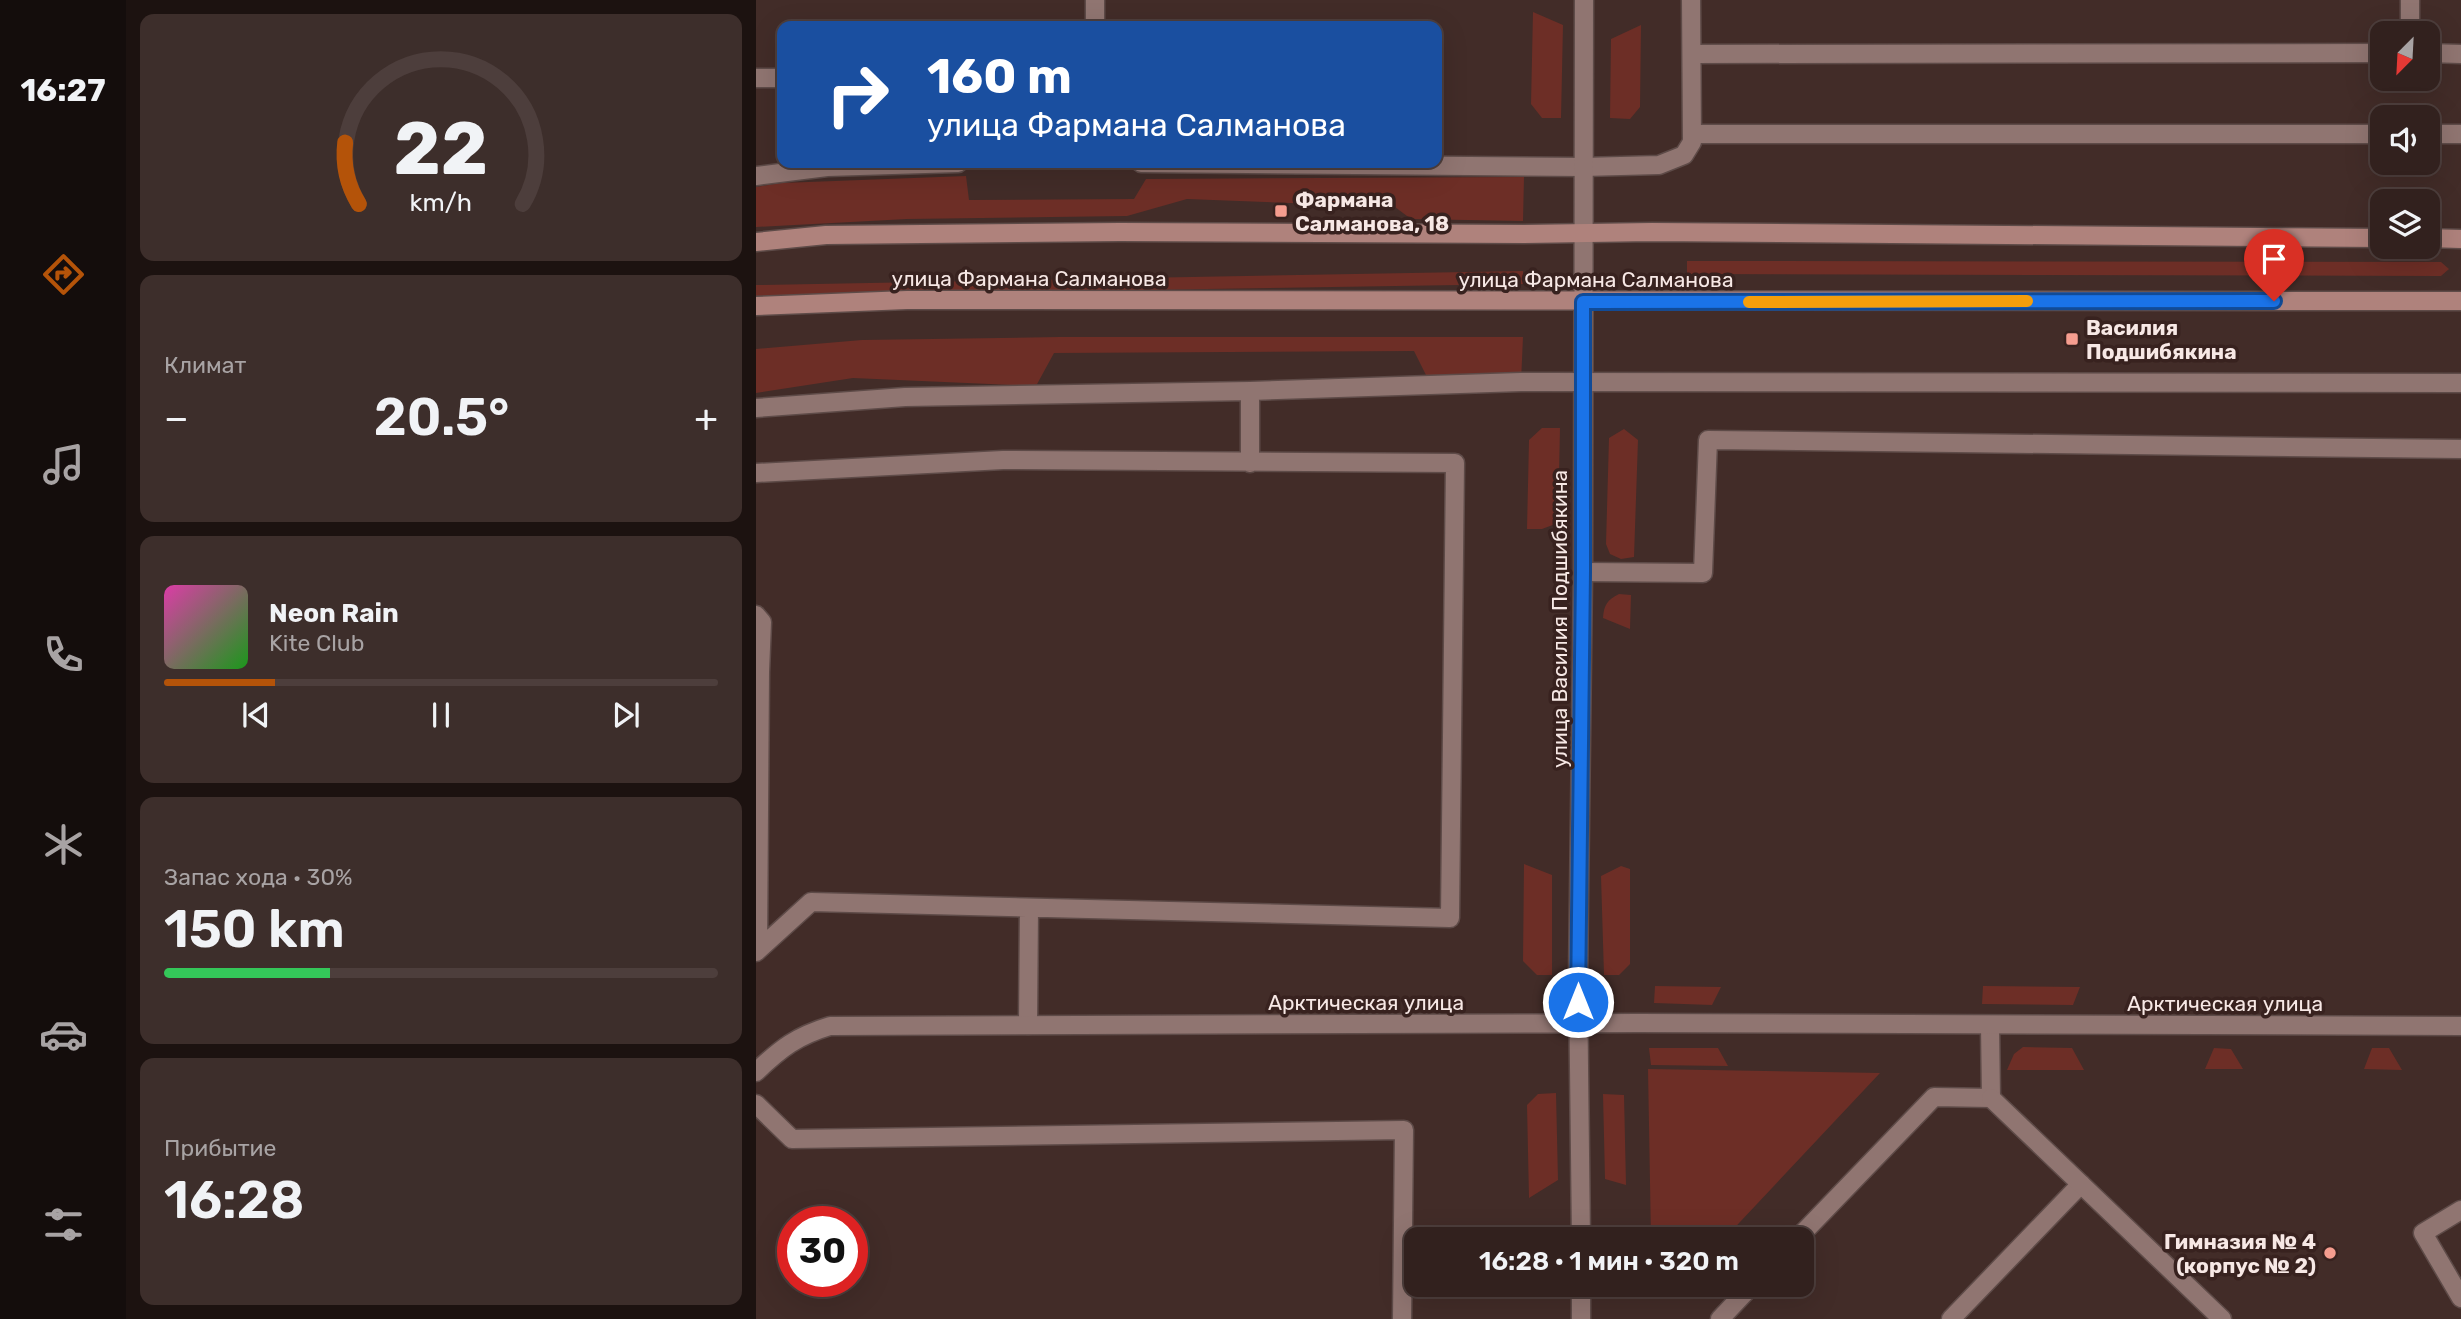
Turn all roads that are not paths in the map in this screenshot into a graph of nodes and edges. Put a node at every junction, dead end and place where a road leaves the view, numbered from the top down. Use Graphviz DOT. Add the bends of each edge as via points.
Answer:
graph roads {
  1 [pos="1095,0"];
  2 [pos="1584,0"];
  3 [pos="1691,0"];
  4 [pos="2410,0"];
  5 [pos="1095,21"];
  6 [pos="2410,21"];
  7 [pos="2370,53"];
  8 [pos="2440,53"];
  9 [pos="1692,54"];
  10 [pos="2461,54"];
  11 [pos="756,78"];
  12 [pos="777,78"];
  13 [pos="1692,134"];
  14 [pos="2370,134"];
  15 [pos="2440,134"];
  16 [pos="2461,134"];
  17 [pos="1442,166"];
  18 [pos="1583,167"];
  19 [pos="819,168"];
  20 [pos="756,176"];
  21 [pos="1583,233"];
  22 [pos="2370,238"];
  23 [pos="2440,239"];
  24 [pos="2461,239"];
  25 [pos="2440,241"];
  26 [pos="756,242"];
  27 [pos="2461,247"];
  28 [pos="2461,290"];
  29 [pos="2461,300"];
  30 [pos="2437,301"];
  31 [pos="1583,302"];
  32 [pos="756,306"];
  33 [pos="1583,383"];
  34 [pos="2461,383"];
  35 [pos="1250,391"];
  36 [pos="756,408"];
  37 [pos="2461,449"];
  38 [pos="1250,463"];
  39 [pos="756,473"];
  40 [pos="1583,572"];
  41 [pos="756,615"];
  42 [pos="758,674"];
  43 [pos="1029,908"];
  44 [pos="757,951"];
  45 [pos="1578,1024"];
  46 [pos="1028,1025"];
  47 [pos="1990,1025"];
  48 [pos="2461,1026"];
  49 [pos="756,1072"];
  50 [pos="1991,1098"];
  51 [pos="756,1104"];
  52 [pos="2081,1184"];
  53 [pos="2461,1210"];
  54 [pos="1581,1227"];
  55 [pos="1809,1227"];
  56 [pos="1581,1297"];
  57 [pos="1741,1297"];
  58 [pos="2461,1298"];
  59 [pos="1402,1319"];
  60 [pos="1581,1319"];
  61 [pos="1720,1319"];
  62 [pos="1951,1319"];
  63 [pos="2222,1319"];
  1 -- 5 [label="street"];
  2 -- 18 [label="street, улица Василия Подшибякина"];
  3 -- 9 [label="street"];
  4 -- 6 [label="street"];
  7 -- 9 [label="street"];
  8 -- 10 [label="street"];
  9 -- 13 [label="street"];
  11 -- 12 [label="street"];
  13 -- 14 [label="street"];
  13 -- 18 [label="street" via="1685,155 1659,165"];
  15 -- 16 [label="street"];
  17 -- 18 [label="street"];
  18 -- 21 [label="street, улица Василия Подшибякина"];
  19 -- 20 [label="street"];
  21 -- 22 [label="street, улица Фармана Салманова"];
  21 -- 26 [label="street, улица Фармана Салманова" via="825,235"];
  21 -- 31 [label="street, улица Василия Подшибякина"];
  23 -- 24 [label="street"];
  25 -- 27 [label="street"];
  28 -- 30 [label="street, улица Фармана Салманова"];
  29 -- 30 [label="street, улица Фармана Салманова"];
  30 -- 31 [label="street, улица Фармана Салманова"];
  31 -- 32 [label="street, улица Фармана Салманова" via="907,300"];
  31 -- 33 [label="street, улица Василия Подшибякина"];
  33 -- 34 [label="street"];
  33 -- 35 [label="street"];
  33 -- 40 [label="street, улица Василия Подшибякина"];
  35 -- 36 [label="street" via="905,397"];
  35 -- 38 [label="street"];
  37 -- 40 [label="street" via="1708,440 1703,573"];
  38 -- 39 [label="street" via="1003,460"];
  38 -- 43 [label="street" via="1455,463 1450,918"];
  40 -- 45 [label="street, улица Василия Подшибякина"];
  41 -- 42 [label="street" via="762,622"];
  42 -- 44 [label="street"];
  43 -- 44 [label="street" via="811,902"];
  43 -- 46 [label="street"];
  45 -- 46 [label="street, Арктическая улица"];
  45 -- 47 [label="street, Арктическая улица"];
  45 -- 54 [label="street, улица Василия Подшибякина"];
  46 -- 49 [label="street, Арктическая улица" via="830,1026 805,1033"];
  47 -- 48 [label="street, Арктическая улица"];
  47 -- 50 [label="street"];
  50 -- 52 [label="street"];
  50 -- 55 [label="street" via="1934,1097"];
  51 -- 59 [label="street" via="792,1139 1404,1130"];
  52 -- 62 [label="street"];
  52 -- 63 [label="street"];
  53 -- 58 [label="street" via="2423,1233"];
  56 -- 60 [label="street"];
  57 -- 61 [label="street"];
}
